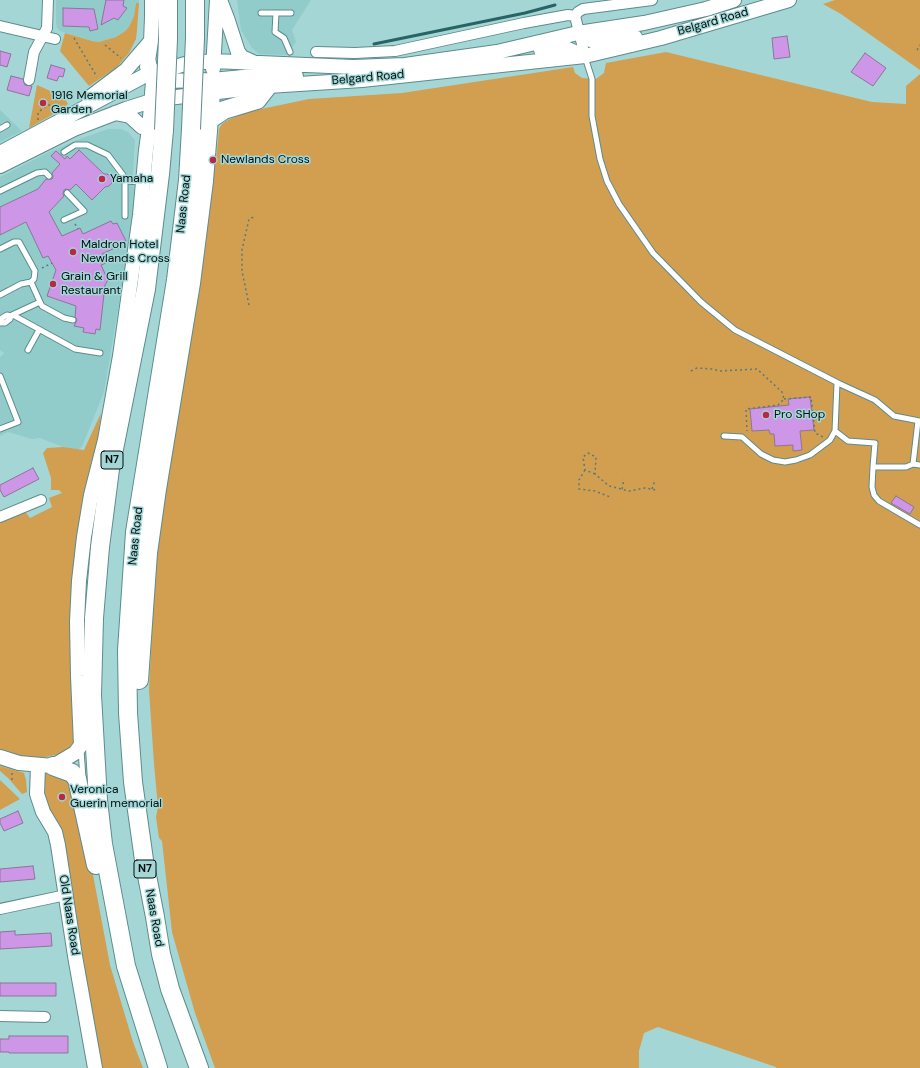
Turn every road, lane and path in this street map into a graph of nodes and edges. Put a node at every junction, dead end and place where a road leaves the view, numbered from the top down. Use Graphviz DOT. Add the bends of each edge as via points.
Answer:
graph roads {
  1 [pos="48,0"];
  2 [pos="152,0"];
  3 [pos="168,0"];
  4 [pos="195,0"];
  5 [pos="219,0"];
  6 [pos="652,0"];
  7 [pos="734,0"];
  8 [pos="789,0"];
  9 [pos="262,13"];
  10 [pos="276,13"];
  11 [pos="291,13"];
  12 [pos="575,16"];
  13 [pos="0,26"];
  14 [pos="578,33"];
  15 [pos="43,36"];
  16 [pos="74,38"];
  17 [pos="661,38"];
  18 [pos="55,39"];
  19 [pos="159,40"];
  20 [pos="105,45"];
  21 [pos="920,45"];
  22 [pos="917,50"];
  23 [pos="290,52"];
  24 [pos="316,52"];
  25 [pos="497,52"];
  26 [pos="585,56"];
  27 [pos="213,61"];
  28 [pos="124,64"];
  29 [pos="260,64"];
  30 [pos="153,74"];
  31 [pos="29,80"];
  32 [pos="343,80"];
  33 [pos="268,86"];
  34 [pos="102,87"];
  35 [pos="212,87"];
  36 [pos="147,102"];
  37 [pos="115,113"];
  38 [pos="62,115"];
  39 [pos="209,120"];
  40 [pos="40,124"];
  41 [pos="7,125"];
  42 [pos="142,128"];
  43 [pos="0,129"];
  44 [pos="146,150"];
  45 [pos="64,152"];
  46 [pos="0,153"];
  47 [pos="0,166"];
  48 [pos="49,176"];
  49 [pos="125,181"];
  50 [pos="143,182"];
  51 [pos="0,191"];
  52 [pos="67,193"];
  53 [pos="125,216"];
  54 [pos="256,216"];
  55 [pos="64,220"];
  56 [pos="0,249"];
  57 [pos="52,263"];
  58 [pos="35,271"];
  59 [pos="31,282"];
  60 [pos="0,295"];
  61 [pos="40,302"];
  62 [pos="249,305"];
  63 [pos="12,315"];
  64 [pos="72,320"];
  65 [pos="1,322"];
  66 [pos="39,330"];
  67 [pos="28,350"];
  68 [pos="100,353"];
  69 [pos="691,371"];
  70 [pos="0,376"];
  71 [pos="836,383"];
  72 [pos="784,399"];
  73 [pos="919,421"];
  74 [pos="0,429"];
  75 [pos="835,431"];
  76 [pos="724,436"];
  77 [pos="742,437"];
  78 [pos="105,440"];
  79 [pos="830,440"];
  80 [pos="913,464"];
  81 [pos="920,464"];
  82 [pos="873,467"];
  83 [pos="585,470"];
  84 [pos="595,474"];
  85 [pos="624,479"];
  86 [pos="655,480"];
  87 [pos="622,489"];
  88 [pos="652,489"];
  89 [pos="656,490"];
  90 [pos="610,497"];
  91 [pos="41,500"];
  92 [pos="0,517"];
  93 [pos="920,525"];
  94 [pos="81,744"];
  95 [pos="0,757"];
  96 [pos="45,766"];
  97 [pos="12,770"];
  98 [pos="133,782"];
  99 [pos="12,783"];
  100 [pos="98,793"];
  101 [pos="91,844"];
  102 [pos="66,895"];
  103 [pos="0,909"];
  104 [pos="126,966"];
  105 [pos="0,1016"];
  106 [pos="45,1017"];
  107 [pos="95,1068"];
  108 [pos="158,1068"];
  109 [pos="199,1068"];
  1 -- 15 [label="street" via="47,28"];
  2 -- 19 [label="main road" via="152,17"];
  3 -- 19 [label="highway, N7"];
  4 -- 98 [label="highway, Naas Road / N7, bridge" via="188,180 176,280 135,532 127,650"];
  5 -- 27 [label="main road"];
  5 -- 29 [label="main road" via="228,18 238,52 242,57"];
  6 -- 12 [label="street, Belgard Road" via="583,10"];
  7 -- 14 [label="main road, Belgard Road" via="644,23"];
  8 -- 17 [label="main road, Belgard Road"];
  9 -- 10 [label="lane"];
  10 -- 11 [label="lane"];
  10 -- 23 [label="lane" via="275,32 284,38"];
  12 -- 14 [label="street"];
  12 -- 24 [label="street, Belgard Road" via="524,23 395,51"];
  13 -- 15 [label="street"];
  14 -- 17 [label="main road, Belgard Road" via="594,41 627,37"];
  14 -- 25 [label="main road, Belgard Road"];
  14 -- 26 [label="street"];
  15 -- 18 [label="street"];
  15 -- 31 [label="street" via="34,52"];
  16 -- 34 [label="path"];
  17 -- 26 [label="main road, Belgard Road"];
  19 -- 30 [label="main road" via="148,58"];
  19 -- 34 [label="main road" via="126,70"];
  19 -- 100 [label="highway, N7, bridge" via="164,130 160,174 146,289 110,469 94,618 92,695"];
  20 -- 28 [label="path" via="120,57"];
  21 -- 22 [label="path"];
  25 -- 26 [label="main road, Belgard Road" via="510,55 563,47"];
  25 -- 29 [label="main road, Belgard Road" via="405,65 353,67"];
  26 -- 32 [label="main road, Belgard Road"];
  26 -- 71 [label="lane" via="592,79 592,116 600,159 607,180 619,204 653,253 701,302 735,330"];
  27 -- 29 [label="main road, Belgard Road"];
  27 -- 30 [label="main road, Belgard Road" via="185,64"];
  27 -- 35 [label="main road"];
  30 -- 35 [label="main road" via="160,81"];
  30 -- 36 [label="main road"];
  30 -- 38 [label="main road, Belgard Road"];
  32 -- 33 [label="main road, Belgard Road"];
  32 -- 35 [label="main road" via="264,75"];
  33 -- 35 [label="main road, Belgard Road"];
  33 -- 39 [label="highway" via="257,100 224,110"];
  34 -- 38 [label="main road"];
  35 -- 36 [label="main road, Belgard Road"];
  35 -- 39 [label="highway"];
  36 -- 37 [label="main road, Belgard Road"];
  36 -- 42 [label="main road"];
  36 -- 44 [label="main road" via="150,129"];
  37 -- 42 [label="main road" via="130,116"];
  37 -- 47 [label="main road, Belgard Road" via="74,129"];
  38 -- 40 [label="path" via="53,105 44,107 37,117"];
  38 -- 46 [label="main road"];
  39 -- 98 [label="highway" via="191,283 148,553 138,687 137,754"];
  41 -- 43 [label="lane"];
  42 -- 44 [label="main road"];
  44 -- 50 [label="main road"];
  45 -- 49 [label="lane" via="75,145 87,146 108,155"];
  48 -- 51 [label="lane" via="45,172 37,173"];
  49 -- 50 [label="lane"];
  49 -- 53 [label="lane"];
  50 -- 78 [label="main road" via="120,356"];
  52 -- 55 [label="lane" via="84,211"];
  54 -- 62 [label="path" via="249,219 242,250 242,271"];
  56 -- 58 [label="lane" via="19,242"];
  57 -- 58 [label="path"];
  58 -- 59 [label="lane"];
  59 -- 60 [label="lane" via="21,284"];
  59 -- 61 [label="lane"];
  61 -- 63 [label="lane"];
  61 -- 64 [label="lane" via="42,306"];
  63 -- 65 [label="lane" via="2,318"];
  63 -- 66 [label="lane"];
  66 -- 67 [label="lane"];
  66 -- 68 [label="lane" via="75,349"];
  69 -- 72 [label="path" via="697,368 720,371 757,369 782,392"];
  70 -- 74 [label="lane" via="18,422"];
  71 -- 73 [label="lane" via="875,400 894,416"];
  71 -- 75 [label="lane"];
  72 -- 77 [label="path" via="778,405 746,409 748,430"];
  72 -- 79 [label="path" via="811,397 815,433"];
  73 -- 80 [label="lane"];
  75 -- 79 [label="lane"];
  75 -- 82 [label="lane" via="848,441 875,443"];
  76 -- 77 [label="lane"];
  77 -- 79 [label="lane" via="760,454 785,462 810,455"];
  78 -- 94 [label="main road" via="91,495 79,581 77,646"];
  78 -- 100 [label="highway" via="89,552 84,628 89,745"];
  80 -- 81 [label="lane"];
  80 -- 82 [label="lane" via="906,467"];
  82 -- 93 [label="lane" via="874,495 879,501"];
  83 -- 84 [label="path"];
  83 -- 84 [label="path" via="583,457 588,453 596,457"];
  83 -- 90 [label="path" via="580,480 580,489"];
  84 -- 87 [label="path" via="609,486"];
  85 -- 87 [label="path"];
  86 -- 88 [label="path"];
  87 -- 88 [label="path"];
  88 -- 89 [label="path"];
  91 -- 92 [label="street"];
  94 -- 96 [label="main road" via="75,753"];
  94 -- 101 [label="lane"];
  95 -- 96 [label="main road" via="19,763"];
  96 -- 101 [label="highway" via="72,773 77,779"];
  96 -- 102 [label="main road, Old Naas Road" via="37,794 43,812 55,832"];
  97 -- 99 [label="path"];
  98 -- 109 [label="highway, Naas Road / N7" via="161,954 170,989"];
  100 -- 104 [label="highway, N7" via="104,844"];
  101 -- 104 [label="highway" via="105,916 112,939"];
  102 -- 103 [label="street"];
  102 -- 107 [label="main road, Old Naas Road"];
  104 -- 108 [label="highway, N7"];
  105 -- 106 [label="street"];
}
